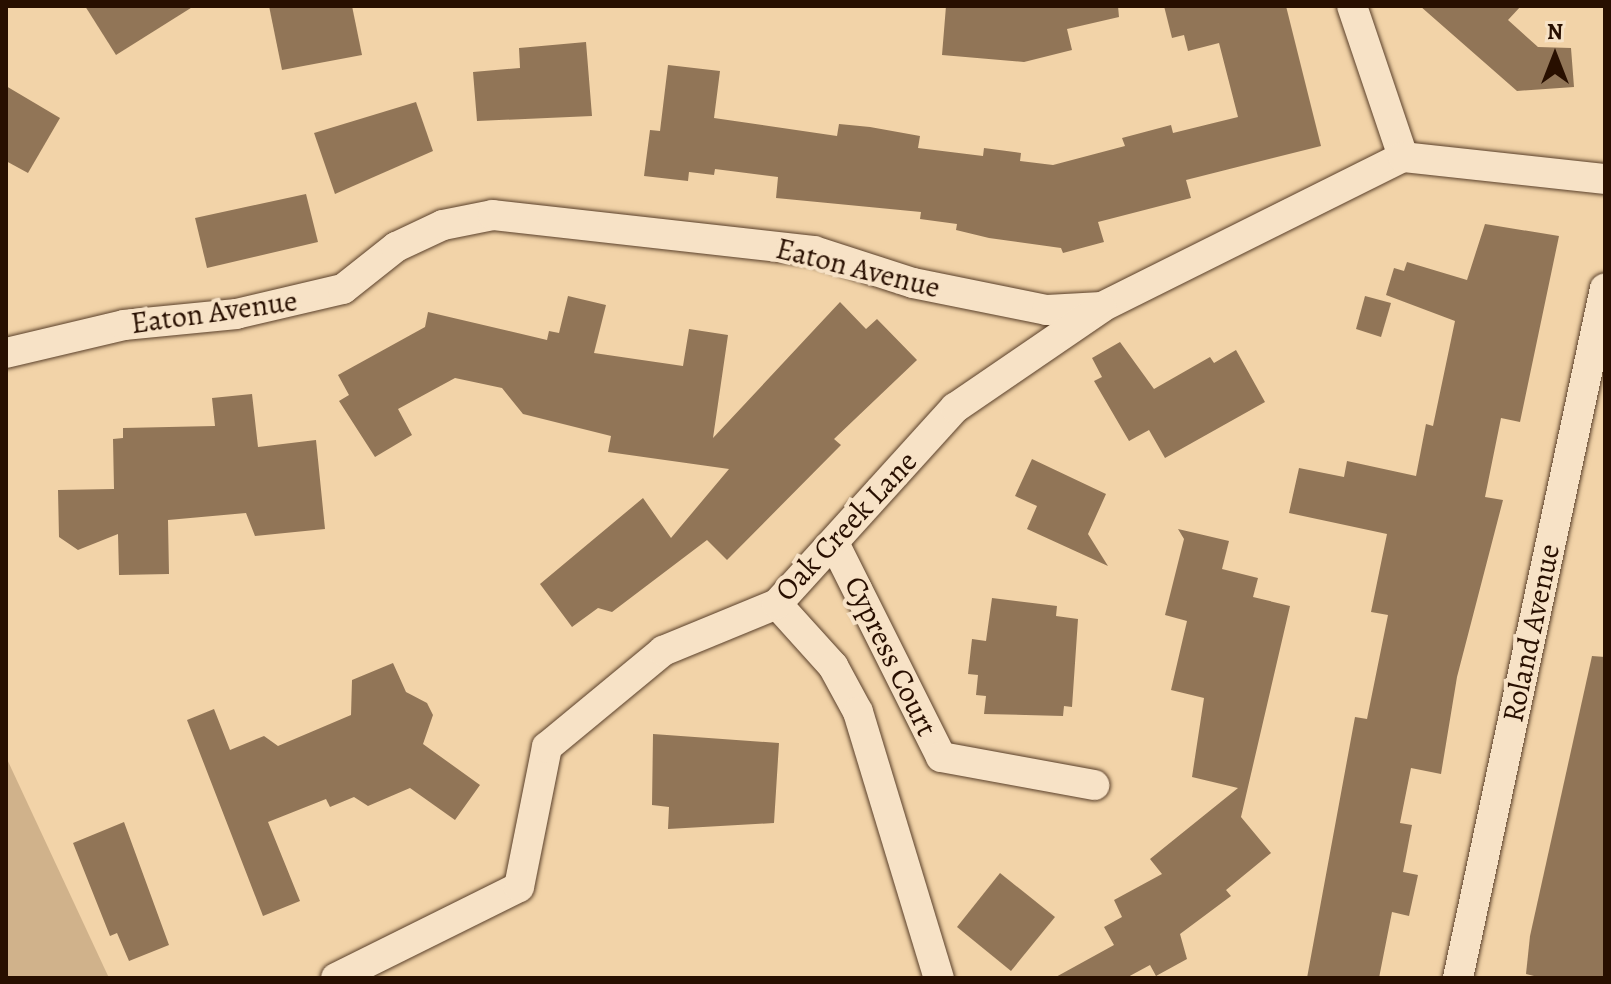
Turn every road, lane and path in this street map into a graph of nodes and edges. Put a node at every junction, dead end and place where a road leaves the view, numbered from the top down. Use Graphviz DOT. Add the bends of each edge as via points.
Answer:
graph roads {
  1 [pos="1352,6"];
  2 [pos="1403,157"];
  3 [pos="1605,179"];
  4 [pos="1605,288"];
  5 [pos="1102,307"];
  6 [pos="6,353"];
  7 [pos="835,545"];
  8 [pos="777,604"];
  9 [pos="1094,785"];
  10 [pos="336,978"];
  11 [pos="939,978"];
  12 [pos="1458,978"];
  1 -- 2 [label="street"];
  2 -- 3 [label="street"];
  2 -- 5 [label="street, Eaton Avenue"];
  4 -- 12 [label="street, Roland Avenue"];
  5 -- 6 [label="street, Eaton Avenue" via="1047,310 913,283 814,251 493,215 443,225 396,247 343,289 236,314 124,325"];
  5 -- 7 [label="street, Oak Creek Lane" via="955,408"];
  7 -- 8 [label="street, Oak Creek Lane"];
  7 -- 9 [label="street, Cypress Court" via="941,757"];
  8 -- 10 [label="street, Oak Creek Lane" via="663,651 547,747 519,887"];
  8 -- 11 [label="street" via="833,666 858,712"];
}
